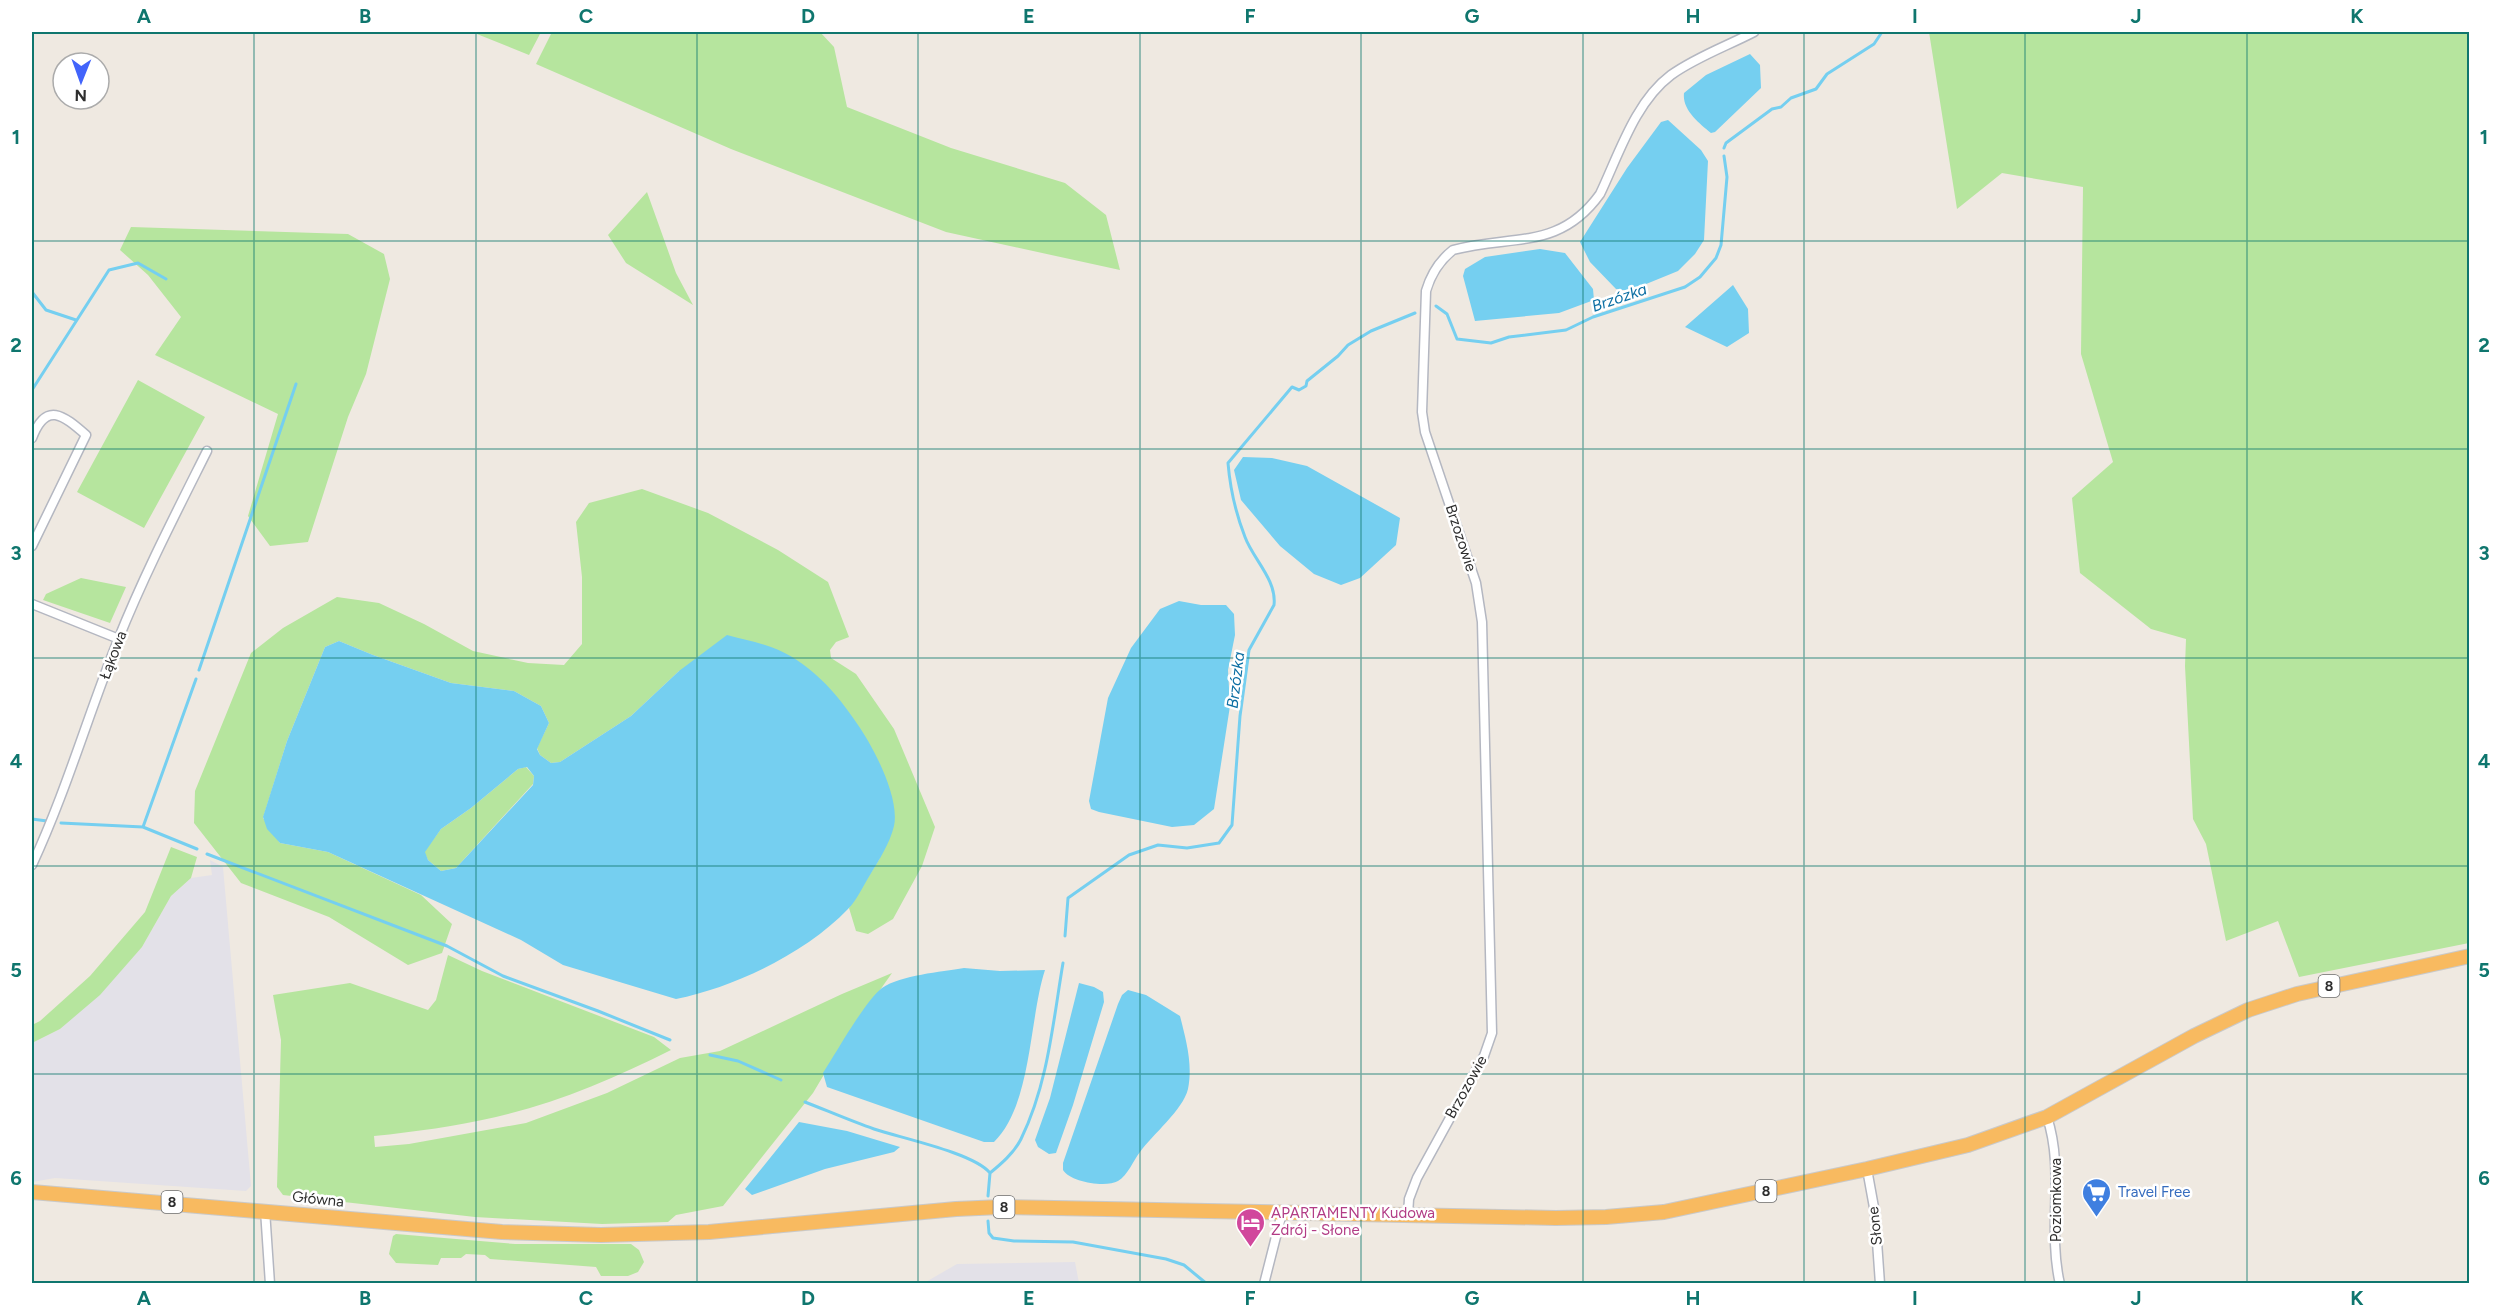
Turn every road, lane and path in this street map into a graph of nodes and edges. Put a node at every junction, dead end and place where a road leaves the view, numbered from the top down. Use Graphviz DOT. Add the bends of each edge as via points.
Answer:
graph roads {
  1 [pos="1754,32"];
  2 [pos="32,438"];
  3 [pos="207,451"];
  4 [pos="32,546"];
  5 [pos="32,604"];
  6 [pos="118,639"];
  7 [pos="32,865"];
  8 [pos="2469,956"];
  9 [pos="2048,1117"];
  10 [pos="1868,1169"];
  11 [pos="32,1192"];
  12 [pos="265,1210"];
  13 [pos="1282,1213"];
  14 [pos="1408,1215"];
  15 [pos="270,1284"];
  16 [pos="1264,1284"];
  17 [pos="1880,1284"];
  18 [pos="2060,1284"];
  1 -- 14 [label="street, Brzozowie" via="1672,74 1650,96 1600,194 1572,224 1541,236 1453,250 1443,257 1426,291 1422,412 1425,432 1476,583 1482,622 1492,1033 1484,1056 1418,1178 1409,1199"];
  2 -- 4 [label="street" via="37,424 50,414 61,415 86,435"];
  3 -- 6 [label="street, Łąkowa"];
  5 -- 6 [label="street"];
  6 -- 7 [label="street, Łąkowa" via="52,821"];
  8 -- 9 [label="highway, 8" via="2297,994 2248,1010"];
  9 -- 10 [label="highway, 8" via="1984,1141"];
  9 -- 18 [label="street, Poziomkowa" via="2056,1150 2056,1262"];
  10 -- 14 [label="highway, 8" via="1641,1215"];
  10 -- 17 [label="street, Słone"];
  11 -- 12 [label="highway, Główna / 8"];
  12 -- 13 [label="highway, Główna / 8" via="502,1232 601,1235 699,1233 979,1208"];
  12 -- 15 [label="street"];
  13 -- 14 [label="highway, 8"];
  13 -- 16 [label="street"];
}
